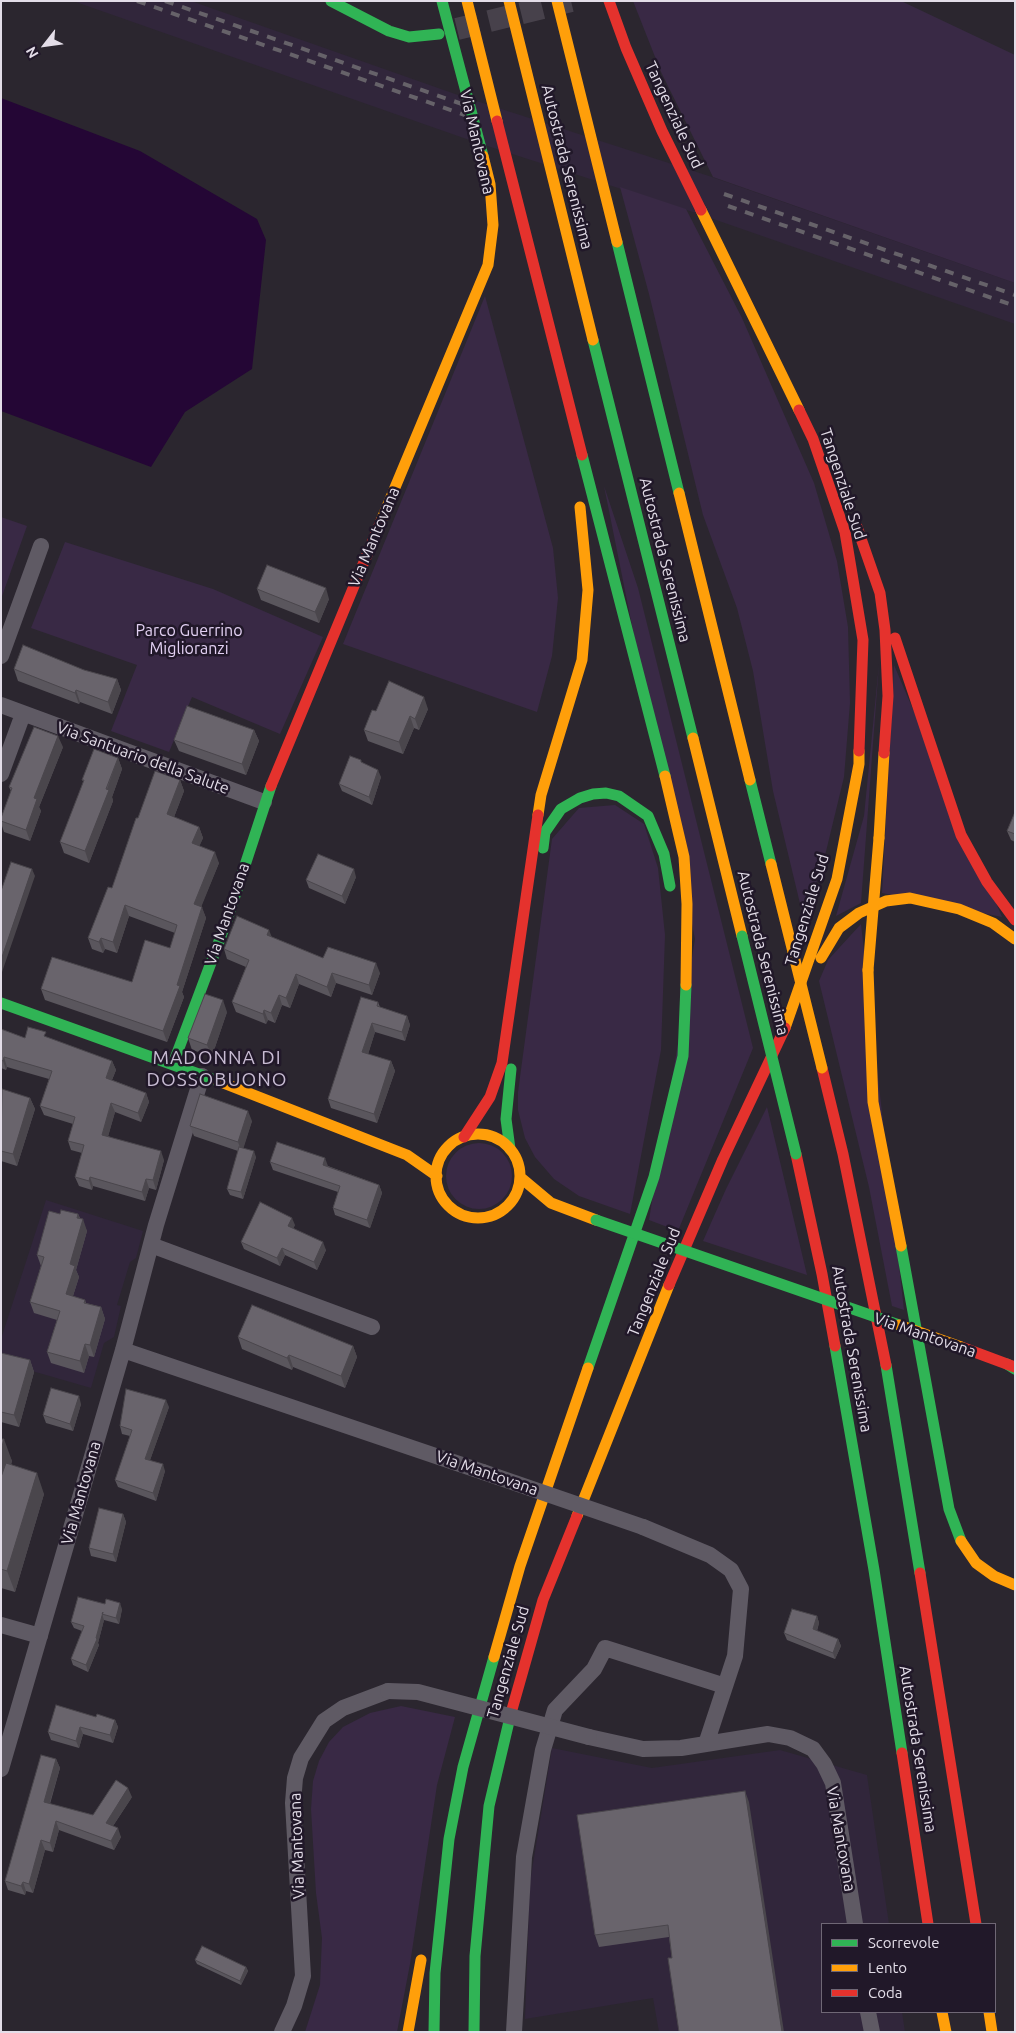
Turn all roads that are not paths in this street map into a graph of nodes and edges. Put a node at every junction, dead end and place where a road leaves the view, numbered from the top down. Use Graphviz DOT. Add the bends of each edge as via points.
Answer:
graph roads {
  1 [pos="331,1"];
  2 [pos="442,1"];
  3 [pos="468,1"];
  4 [pos="509,1"];
  5 [pos="557,1"];
  6 [pos="609,1"];
  7 [pos="439,34"];
  8 [pos="555,348"];
  9 [pos="813,439"];
  10 [pos="576,480"];
  11 [pos="839,481"];
  12 [pos="579,499"];
  13 [pos="854,518"];
  14 [pos="41,546"];
  15 [pos="880,593"];
  16 [pos="1,656"];
  17 [pos="1,705"];
  18 [pos="23,714"];
  19 [pos="1,774"];
  20 [pos="264,802"];
  21 [pos="1015,920"];
  22 [pos="1015,939"];
  23 [pos="686,976"];
  24 [pos="1,1003"];
  25 [pos="791,1014"];
  26 [pos="172,1064"];
  27 [pos="202,1076"];
  28 [pos="464,1137"];
  29 [pos="510,1149"];
  30 [pos="407,1155"];
  31 [pos="442,1157"];
  32 [pos="437,1176"];
  33 [pos="520,1177"];
  34 [pos="509,1204"];
  35 [pos="551,1204"];
  36 [pos="151,1245"];
  37 [pos="372,1327"];
  38 [pos="123,1350"];
  39 [pos="1012,1367"];
  40 [pos="1015,1585"];
  41 [pos="1,1626"];
  42 [pos="40,1636"];
  43 [pos="725,1686"];
  44 [pos="6,1738"];
  45 [pos="706,1744"];
  46 [pos="463,1767"];
  47 [pos="1,1769"];
  48 [pos="440,1828"];
  49 [pos="479,1902"];
  50 [pos="855,1923"];
  51 [pos="928,1923"];
  52 [pos="976,1923"];
  53 [pos="423,1948"];
  54 [pos="486,2013"];
  55 [pos="868,2013"];
  56 [pos="942,2013"];
  57 [pos="989,2013"];
  58 [pos="282,2032"];
  59 [pos="408,2032"];
  60 [pos="434,2032"];
  61 [pos="474,2032"];
  62 [pos="514,2032"];
  63 [pos="872,2032"];
  64 [pos="946,2032"];
  65 [pos="992,2032"];
  1 -- 7 [label="main road" via="389,31 409,37"];
  2 -- 20 [label="main road, Via Mantovana" via="490,184 493,225 488,265"];
  3 -- 8 [label="main road, Tangenziale Sud"];
  4 -- 51 [label="main road, Autostrada Serenissima, bridge" via="796,1154 822,1274 873,1561"];
  5 -- 52 [label="main road, Autostrada Serenissima, bridge" via="843,1154 883,1346"];
  6 -- 9 [label="main road, Tangenziale Sud" via="662,131"];
  8 -- 10 [label="main road"];
  8 -- 23 [label="main road, Tangenziale Sud" via="682,847 687,904"];
  9 -- 11 [label="main road"];
  9 -- 25 [label="main road, Tangenziale Sud" via="845,532 862,640 859,764 837,880"];
  12 -- 28 [label="main road" via="588,590 582,660 541,795 502,1063 490,1098"];
  13 -- 15 [label="main road"];
  14 -- 16 [label="street"];
  15 -- 21 [label="main road" via="962,835 986,882"];
  15 -- 40 [label="main road, bridge" via="888,696 868,970 873,1102 949,1509 962,1543 976,1563"];
  17 -- 18 [label="street, Via Santuario della Salute"];
  18 -- 19 [label="street"];
  18 -- 20 [label="street, Via Santuario della Salute"];
  20 -- 26 [label="main road, Via Mantovana" via="227,920"];
  22 -- 25 [label="main road" via="993,923 960,909 910,898 886,901 859,913 839,928"];
  23 -- 29 [label="main road, Via Mantovana" via="664,854 648,816 618,796 599,794 580,798 561,809 546,832 512,1063 506,1119"];
  23 -- 46 [label="main road, Tangenziale Sud" via="683,1056 654,1177 520,1566"];
  24 -- 26 [label="main road"];
  25 -- 49 [label="main road, Tangenziale Sud" via="723,1159 674,1274 543,1600 501,1749 489,1806"];
  26 -- 27 [label="main road"];
  27 -- 30 [label="main road"];
  27 -- 36 [label="street, Via Mantovana"];
  28 -- 29 [label="main road" via="473,1134 489,1136"];
  28 -- 31 [label="main road" via="447,1148"];
  29 -- 33 [label="main road, Via Mantovana" via="516,1158"];
  30 -- 31 [label="main road"];
  30 -- 32 [label="main road"];
  31 -- 32 [label="main road"];
  32 -- 34 [label="main road, Via Mantovana" via="447,1204 464,1215 483,1218 502,1211"];
  33 -- 34 [label="main road" via="519,1187"];
  33 -- 35 [label="main road, Via Mantovana"];
  34 -- 35 [label="main road, Via Mantovana"];
  35 -- 39 [label="main road, Via Mantovana, bridge"];
  36 -- 37 [label="street"];
  36 -- 38 [label="street, Via Mantovana"];
  38 -- 42 [label="street, Via Mantovana"];
  38 -- 43 [label="street, Via Mantovana, bridge" via="643,1527 710,1555 732,1570 740,1589 735,1656"];
  41 -- 42 [label="street"];
  42 -- 44 [label="street, Via Mantovana"];
  43 -- 45 [label="street, Via Mantovana"];
  43 -- 62 [label="street" via="605,1648 594,1669 555,1710 543,1750 524,1857"];
  44 -- 47 [label="street, Via Mantovana"];
  45 -- 50 [label="street, Via Mantovana" via="768,1734 790,1738 812,1748 833,1783"];
  45 -- 58 [label="street, Via Mantovana, bridge" via="642,1749 418,1692 388,1691 343,1708 324,1721 301,1758 295,1778 293,1803 303,1976"];
  46 -- 48 [label="main road"];
  46 -- 60 [label="main road, Tangenziale Sud" via="449,1839 435,1973"];
  49 -- 54 [label="main road"];
  49 -- 61 [label="main road, Tangenziale Sud"];
  53 -- 59 [label="main road"];
  55 -- 63 [label="street"];
  56 -- 64 [label="main road"];
  57 -- 65 [label="main road"];
}
